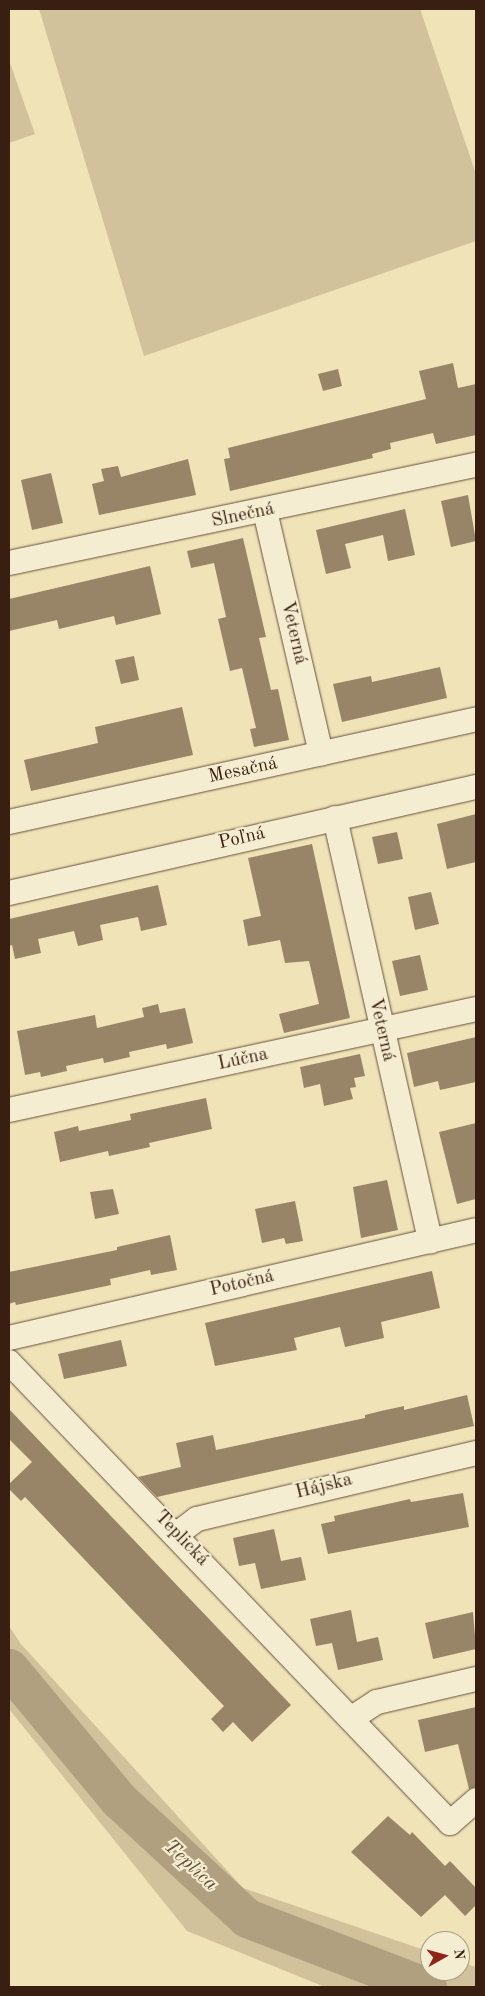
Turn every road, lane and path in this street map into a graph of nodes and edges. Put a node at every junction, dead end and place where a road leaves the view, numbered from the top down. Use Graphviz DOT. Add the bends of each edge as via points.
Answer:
graph roads {
  1 [pos="476,465"];
  2 [pos="265,511"];
  3 [pos="9,563"];
  4 [pos="476,719"];
  5 [pos="321,754"];
  6 [pos="476,787"];
  7 [pos="335,818"];
  8 [pos="9,822"];
  9 [pos="9,893"];
  10 [pos="476,1009"];
  11 [pos="381,1030"];
  12 [pos="9,1110"];
  13 [pos="476,1230"];
  14 [pos="430,1241"];
  15 [pos="9,1338"];
  16 [pos="9,1362"];
  17 [pos="476,1453"];
  18 [pos="177,1534"];
  19 [pos="476,1679"];
  20 [pos="352,1718"];
  21 [pos="476,1800"];
  1 -- 2 [label="street, Slnečná"];
  2 -- 3 [label="street, Slnečná"];
  2 -- 5 [label="street, Veterná"];
  4 -- 5 [label="street, Mesačná"];
  5 -- 8 [label="street, Mesačná"];
  6 -- 7 [label="street, Poľná"];
  7 -- 9 [label="street, Poľná"];
  7 -- 11 [label="street, Veterná"];
  10 -- 11 [label="street, Lúčna"];
  11 -- 12 [label="street, Lúčna"];
  11 -- 14 [label="street, Veterná"];
  13 -- 14 [label="street, Potočná"];
  14 -- 15 [label="street, Potočná"];
  16 -- 18 [label="street, Teplická"];
  17 -- 18 [label="street, Hájska" via="197,1519"];
  18 -- 20 [label="street, Teplická"];
  19 -- 20 [label="street" via="377,1702"];
  20 -- 21 [label="street, Teplická" via="450,1823"];
}
